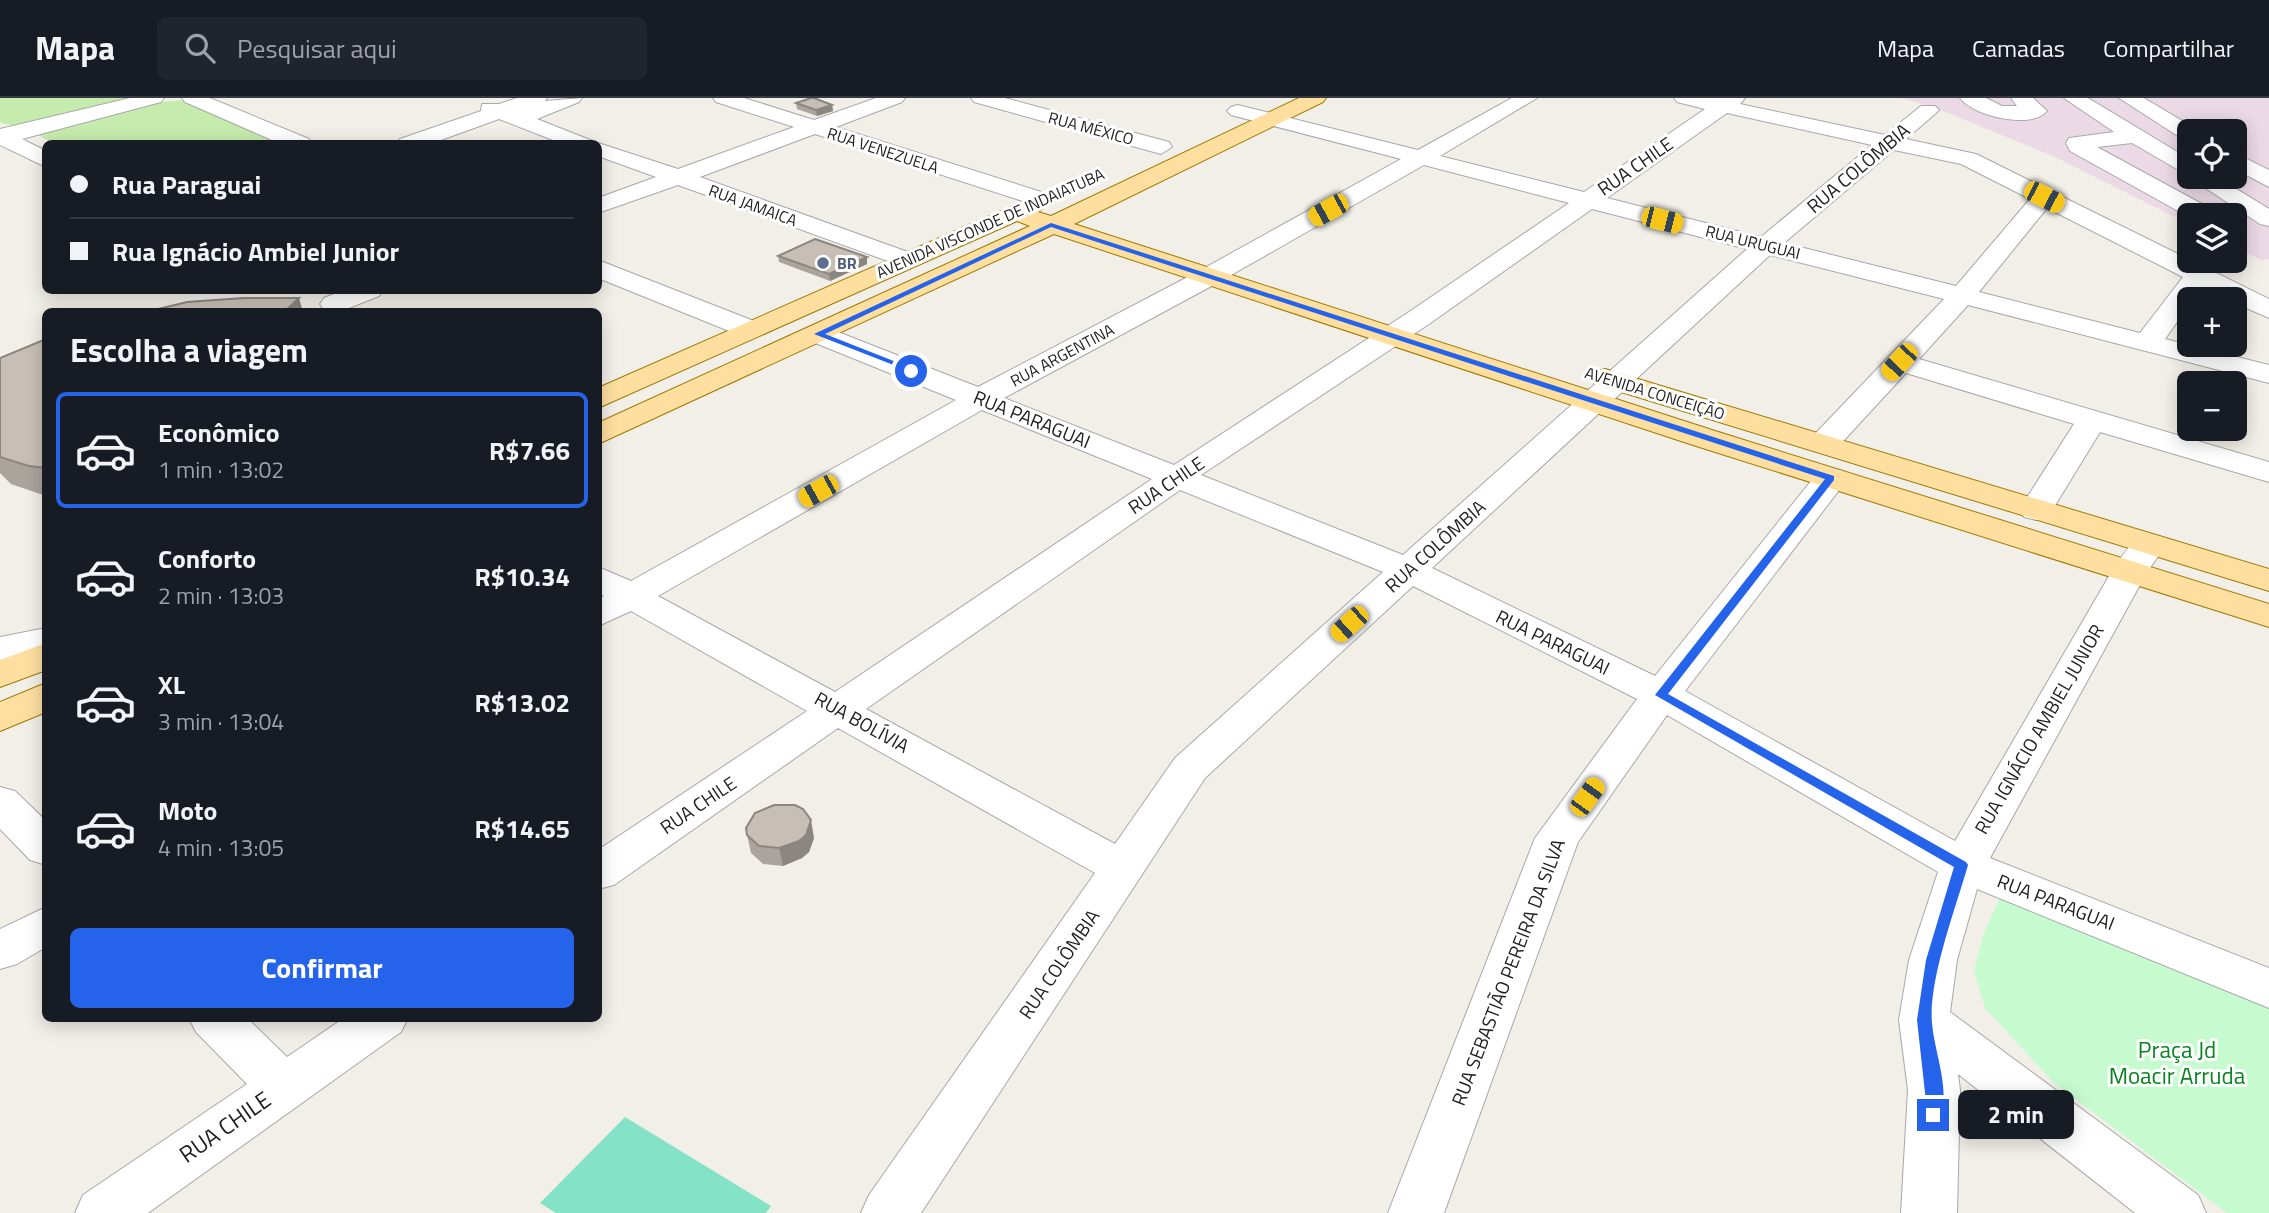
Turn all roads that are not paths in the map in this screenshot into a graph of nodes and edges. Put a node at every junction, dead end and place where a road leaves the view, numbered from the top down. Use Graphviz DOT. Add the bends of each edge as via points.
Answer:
graph roads {
  1 [pos="154,98"];
  2 [pos="192,98"];
  3 [pos="461,98"];
  4 [pos="537,98"];
  5 [pos="572,98"];
  6 [pos="723,98"];
  7 [pos="895,98"];
  8 [pos="981,98"];
  9 [pos="1527,98"];
  10 [pos="1684,98"];
  11 [pos="1970,98"];
  12 [pos="2021,98"];
  13 [pos="2074,98"];
  14 [pos="2129,98"];
  15 [pos="1729,102"];
  16 [pos="1270,105"];
  17 [pos="1928,110"];
  18 [pos="508,115"];
  19 [pos="2177,126"];
  20 [pos="812,127"];
  21 [pos="2136,136"];
  22 [pos="1,137"];
  23 [pos="292,140"];
  24 [pos="422,140"];
  25 [pos="460,140"];
  26 [pos="574,140"];
  27 [pos="1889,142"];
  28 [pos="1161,147"];
  29 [pos="602,150"];
  30 [pos="42,158"];
  31 [pos="1419,159"];
  32 [pos="2177,162"];
  33 [pos="1126,163"];
  34 [pos="2247,167"];
  35 [pos="677,178"];
  36 [pos="2269,180"];
  37 [pos="2220,189"];
  38 [pos="2044,197"];
  39 [pos="1585,201"];
  40 [pos="2182,203"];
  41 [pos="602,205"];
  42 [pos="1059,206"];
  43 [pos="1016,213"];
  44 [pos="2269,219"];
  45 [pos="2247,229"];
  46 [pos="2269,230"];
  47 [pos="1766,245"];
  48 [pos="908,260"];
  49 [pos="1223,269"];
  50 [pos="602,270"];
  51 [pos="2198,275"];
  52 [pos="364,294"];
  53 [pos="1962,296"];
  54 [pos="342,308"];
  55 [pos="2269,310"];
  56 [pos="1419,318"];
  57 [pos="750,329"];
  58 [pos="818,334"];
  59 [pos="1392,335"];
  60 [pos="2147,343"];
  61 [pos="1899,362"];
  62 [pos="2269,374"];
  63 [pos="695,389"];
  64 [pos="1604,392"];
  65 [pos="602,397"];
  66 [pos="981,398"];
  67 [pos="2092,420"];
  68 [pos="602,433"];
  69 [pos="1824,443"];
  70 [pos="2269,472"];
  71 [pos="1177,477"];
  72 [pos="1831,478"];
  73 [pos="2036,510"];
  74 [pos="2140,557"];
  75 [pos="1409,570"];
  76 [pos="602,580"];
  77 [pos="2269,580"];
  78 [pos="632,597"];
  79 [pos="602,613"];
  80 [pos="2269,616"];
  81 [pos="42,640"];
  82 [pos="0,649"];
  83 [pos="42,657"];
  84 [pos="0,675"];
  85 [pos="1661,695"];
  86 [pos="42,698"];
  87 [pos="840,709"];
  88 [pos="0,718"];
  89 [pos="0,802"];
  90 [pos="42,845"];
  91 [pos="1962,865"];
  92 [pos="1124,869"];
  93 [pos="602,870"];
  94 [pos="42,927"];
  95 [pos="0,951"];
  96 [pos="2269,989"];
  97 [pos="1924,1020"];
  98 [pos="218,1022"];
  99 [pos="377,1022"];
  100 [pos="283,1086"];
  101 [pos="103,1213"];
  102 [pos="889,1213"];
  103 [pos="1416,1213"];
  104 [pos="1929,1213"];
  105 [pos="2178,1213"];
  1 -- 22 [label="street"];
  2 -- 23 [label="street"];
  3 -- 18 [label="street"];
  4 -- 18 [label="street"];
  5 -- 18 [label="street"];
  6 -- 20 [label="street, RUA VENEZUELA"];
  7 -- 20 [label="street"];
  8 -- 28 [label="street, RUA MÉXICO"];
  9 -- 31 [label="street, RUA ARGENTINA"];
  10 -- 15 [label="street"];
  11 -- 12 [label="street" via="1998,113 2036,111"];
  13 -- 21 [label="street"];
  14 -- 19 [label="street"];
  15 -- 27 [label="street"];
  15 -- 39 [label="street, RUA CHILE"];
  16 -- 28 [label="main road, AVENIDA VISCONDE DE INDAIATUBA"];
  16 -- 31 [label="street, RUA URUGUAI"];
  16 -- 42 [label="main road, AVENIDA VISCONDE DE INDAIATUBA"];
  17 -- 27 [label="street, RUA COLÔMBIA"];
  18 -- 24 [label="street"];
  18 -- 25 [label="street"];
  18 -- 26 [label="street"];
  20 -- 35 [label="street"];
  20 -- 42 [label="street, RUA VENEZUELA"];
  21 -- 32 [label="street"];
  21 -- 40 [label="street" via="2077,143"];
  22 -- 30 [label="street"];
  27 -- 38 [label="street" via="1968,159"];
  27 -- 47 [label="street, RUA COLÔMBIA"];
  28 -- 33 [label="main road, AVENIDA VISCONDE DE INDAIATUBA"];
  29 -- 35 [label="street, RUA JAMAICA"];
  31 -- 39 [label="street, RUA URUGUAI"];
  31 -- 49 [label="street, RUA ARGENTINA"];
  34 -- 36 [label="street"];
  35 -- 41 [label="street"];
  35 -- 48 [label="street, RUA JAMAICA"];
  37 -- 44 [label="street"];
  38 -- 51 [label="street"];
  38 -- 53 [label="street"];
  39 -- 47 [label="street, RUA URUGUAI"];
  39 -- 56 [label="street, RUA CHILE"];
  42 -- 43 [label="main road, AVENIDA CONCEIÇÃO"];
  42 -- 49 [label="main road, AVENIDA CONCEIÇÃO"];
  42 -- 58 [label="main road, AVENIDA VISCONDE DE INDAIATUBA"];
  43 -- 48 [label="main road, AVENIDA VISCONDE DE INDAIATUBA"];
  45 -- 46 [label="street"];
  47 -- 53 [label="street, RUA URUGUAI"];
  47 -- 64 [label="street, RUA COLÔMBIA"];
  48 -- 57 [label="main road, AVENIDA VISCONDE DE INDAIATUBA"];
  49 -- 56 [label="main road, AVENIDA CONCEIÇÃO"];
  49 -- 59 [label="main road, AVENIDA CONCEIÇÃO"];
  49 -- 66 [label="street, RUA ARGENTINA"];
  50 -- 57 [label="street"];
  51 -- 55 [label="street"];
  51 -- 60 [label="street"];
  52 -- 54 [label="street"];
  53 -- 60 [label="street, RUA URUGUAI"];
  53 -- 61 [label="street"];
  56 -- 59 [label="street, RUA CHILE"];
  56 -- 64 [label="main road, AVENIDA CONCEIÇÃO"];
  57 -- 63 [label="main road" via="742,349"];
  57 -- 65 [label="main road, AVENIDA VISCONDE DE INDAIATUBA"];
  58 -- 63 [label="main road, AVENIDA VISCONDE DE INDAIATUBA"];
  58 -- 66 [label="street, RUA PARAGUAI"];
  59 -- 64 [label="main road, AVENIDA CONCEIÇÃO"];
  59 -- 71 [label="street, RUA CHILE"];
  60 -- 62 [label="street, RUA URUGUAI"];
  61 -- 67 [label="street"];
  61 -- 69 [label="street"];
  63 -- 68 [label="main road, AVENIDA VISCONDE DE INDAIATUBA"];
  64 -- 69 [label="main road, AVENIDA CONCEIÇÃO"];
  64 -- 72 [label="main road, AVENIDA CONCEIÇÃO"];
  64 -- 75 [label="street, RUA COLÔMBIA"];
  66 -- 71 [label="street, RUA PARAGUAI"];
  66 -- 78 [label="street, RUA ARGENTINA"];
  67 -- 70 [label="street"];
  67 -- 73 [label="street"];
  69 -- 73 [label="main road, AVENIDA CONCEIÇÃO"];
  71 -- 75 [label="street, RUA PARAGUAI"];
  71 -- 87 [label="street, RUA CHILE"];
  72 -- 74 [label="main road, AVENIDA CONCEIÇÃO"];
  72 -- 85 [label="street, RUA SEBASTIÃO PEREIRA DA SILVA"];
  73 -- 74 [label="main road, AVENIDA CONCEIÇÃO"];
  74 -- 77 [label="main road, AVENIDA CONCEIÇÃO"];
  74 -- 80 [label="main road, AVENIDA CONCEIÇÃO"];
  74 -- 91 [label="street, RUA IGNÁCIO AMBIEL JUNIOR"];
  75 -- 85 [label="street, RUA PARAGUAI"];
  75 -- 92 [label="street, RUA COLÔMBIA" via="1190,768"];
  76 -- 78 [label="street, RUA BOLÍVIA"];
  78 -- 79 [label="street, RUA ARGENTINA"];
  78 -- 87 [label="street, RUA BOLÍVIA"];
  81 -- 82 [label="street"];
  83 -- 84 [label="main road"];
  85 -- 91 [label="street, RUA PARAGUAI"];
  85 -- 103 [label="street, RUA SEBASTIÃO PEREIRA DA SILVA" via="1557,838"];
  86 -- 88 [label="main road"];
  87 -- 92 [label="street, RUA BOLÍVIA"];
  87 -- 93 [label="street, RUA CHILE"];
  89 -- 90 [label="street"];
  91 -- 96 [label="street, RUA PARAGUAI"];
  91 -- 97 [label="street, RUA IGNÁCIO AMBIEL JUNIOR" via="1933,960"];
  92 -- 102 [label="street, RUA COLÔMBIA"];
  94 -- 95 [label="street"];
  97 -- 104 [label="street, RUA IGNÁCIO AMBIEL JUNIOR" via="1934,1090"];
  97 -- 105 [label="street"];
  98 -- 100 [label="street"];
  99 -- 100 [label="street, RUA CHILE"];
  100 -- 101 [label="street, RUA CHILE"];
}
